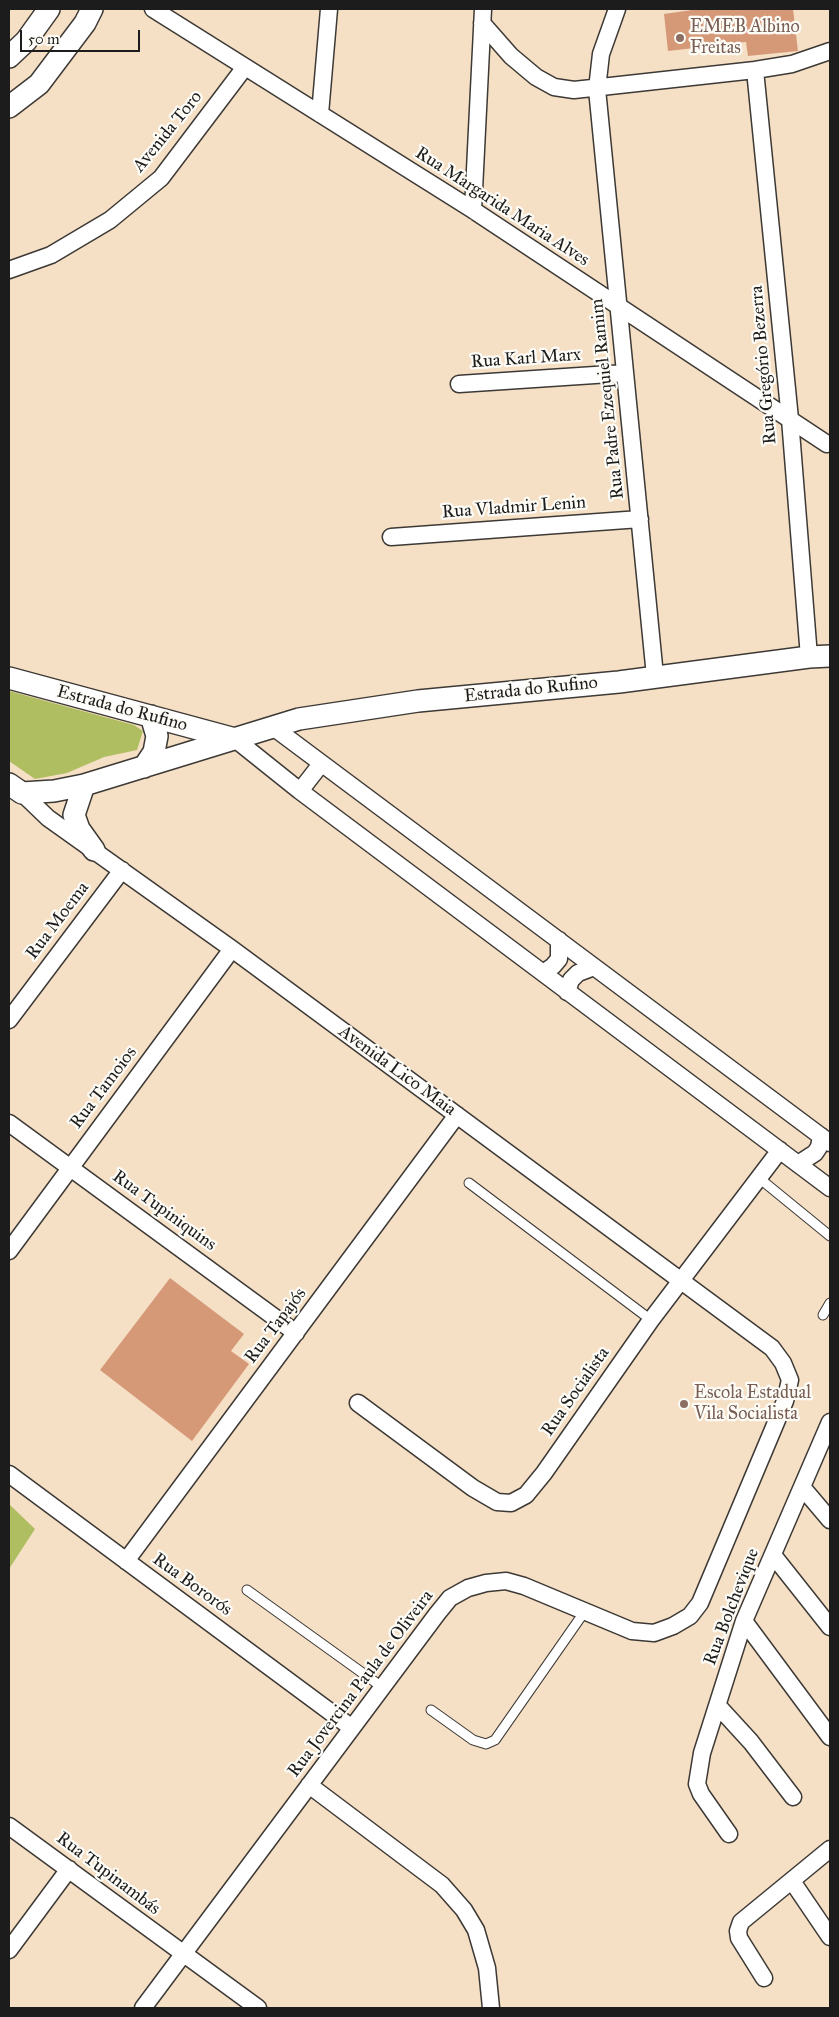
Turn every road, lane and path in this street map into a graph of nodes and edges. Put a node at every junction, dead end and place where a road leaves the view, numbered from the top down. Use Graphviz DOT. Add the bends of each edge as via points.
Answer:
graph roads {
  1 [pos="49,9"];
  2 [pos="92,9"];
  3 [pos="153,9"];
  4 [pos="329,9"];
  5 [pos="617,9"];
  6 [pos="482,16"];
  7 [pos="830,51"];
  8 [pos="9,57"];
  9 [pos="245,67"];
  10 [pos="755,70"];
  11 [pos="597,88"];
  12 [pos="9,107"];
  13 [pos="320,114"];
  14 [pos="473,210"];
  15 [pos="9,270"];
  16 [pos="618,306"];
  17 [pos="625,373"];
  18 [pos="459,384"];
  19 [pos="790,419"];
  20 [pos="827,444"];
  21 [pos="640,519"];
  22 [pos="391,536"];
  23 [pos="830,656"];
  24 [pos="809,657"];
  25 [pos="655,676"];
  26 [pos="9,678"];
  27 [pos="151,716"];
  28 [pos="273,727"];
  29 [pos="235,739"];
  30 [pos="321,764"];
  31 [pos="144,766"];
  32 [pos="84,785"];
  33 [pos="15,788"];
  34 [pos="300,791"];
  35 [pos="94,850"];
  36 [pos="122,870"];
  37 [pos="558,940"];
  38 [pos="232,949"];
  39 [pos="594,967"];
  40 [pos="543,973"];
  41 [pos="567,992"];
  42 [pos="9,1020"];
  43 [pos="457,1116"];
  44 [pos="9,1123"];
  45 [pos="826,1139"];
  46 [pos="780,1150"];
  47 [pos="798,1164"];
  48 [pos="70,1168"];
  49 [pos="759,1178"];
  50 [pos="470,1183"];
  51 [pos="829,1184"];
  52 [pos="830,1236"];
  53 [pos="9,1251"];
  54 [pos="682,1282"];
  55 [pos="830,1303"];
  56 [pos="823,1315"];
  57 [pos="651,1320"];
  58 [pos="296,1333"];
  59 [pos="783,1363"];
  60 [pos="358,1403"];
  61 [pos="830,1422"];
  62 [pos="9,1474"];
  63 [pos="802,1487"];
  64 [pos="830,1520"];
  65 [pos="773,1555"];
  66 [pos="126,1561"];
  67 [pos="247,1590"];
  68 [pos="585,1612"];
  69 [pos="744,1621"];
  70 [pos="830,1627"];
  71 [pos="382,1688"];
  72 [pos="718,1706"];
  73 [pos="431,1710"];
  74 [pos="352,1728"];
  75 [pos="830,1737"];
  76 [pos="309,1785"];
  77 [pos="793,1798"];
  78 [pos="9,1826"];
  79 [pos="729,1834"];
  80 [pos="830,1849"];
  81 [pos="69,1869"];
  82 [pos="792,1881"];
  83 [pos="830,1936"];
  84 [pos="9,1950"];
  85 [pos="182,1955"];
  86 [pos="764,1978"];
  87 [pos="144,2008"];
  88 [pos="258,2008"];
  89 [pos="491,2008"];
  1 -- 8 [label="street" via="26,41"];
  2 -- 12 [label="street" via="39,84"];
  3 -- 9 [label="street, Rua Margarida Maria Alves"];
  4 -- 13 [label="street"];
  5 -- 11 [label="street, Rua Padre Ezequiel Ramim" via="601,54"];
  6 -- 11 [label="street" via="511,56 536,77 554,87 574,90"];
  6 -- 14 [label="street"];
  7 -- 10 [label="street" via="792,64"];
  9 -- 13 [label="street, Rua Margarida Maria Alves"];
  9 -- 15 [label="street, Avenida Toro" via="161,178 110,220 51,255"];
  10 -- 11 [label="street"];
  10 -- 19 [label="street, Rua Gregório Bezerra"];
  11 -- 16 [label="street, Rua Padre Ezequiel Ramim"];
  13 -- 14 [label="street, Rua Margarida Maria Alves"];
  14 -- 16 [label="street, Rua Margarida Maria Alves"];
  16 -- 17 [label="street, Rua Padre Ezequiel Ramim"];
  16 -- 19 [label="street, Rua Margarida Maria Alves"];
  17 -- 18 [label="street, Rua Karl Marx"];
  17 -- 21 [label="street, Rua Padre Ezequiel Ramim"];
  19 -- 20 [label="street, Rua Margarida Maria Alves"];
  19 -- 24 [label="street, Rua Gregório Bezerra"];
  21 -- 22 [label="street, Rua Vladmir Lenin"];
  21 -- 25 [label="street, Rua Padre Ezequiel Ramim"];
  23 -- 24 [label="street, Estrada do Rufino"];
  24 -- 25 [label="street, Estrada do Rufino"];
  25 -- 28 [label="street, Estrada do Rufino" via="418,701"];
  26 -- 27 [label="street, Estrada do Rufino"];
  27 -- 29 [label="street, Estrada do Rufino"];
  27 -- 31 [label="street" via="157,736 154,752"];
  28 -- 29 [label="street, Estrada do Rufino"];
  28 -- 30 [label="street"];
  29 -- 31 [label="street, Estrada do Rufino"];
  29 -- 34 [label="street"];
  30 -- 34 [label="street"];
  30 -- 37 [label="street"];
  31 -- 32 [label="street, Estrada do Rufino"];
  32 -- 33 [label="street, Estrada do Rufino" via="54,791"];
  32 -- 35 [label="street" via="74,815 79,829"];
  33 -- 35 [label="street, Avenida Lico Maia" via="48,818"];
  34 -- 40 [label="street"];
  35 -- 36 [label="street, Avenida Lico Maia"];
  36 -- 38 [label="street, Avenida Lico Maia"];
  36 -- 42 [label="street, Rua Moema"];
  37 -- 39 [label="street"];
  37 -- 40 [label="street" via="559,959"];
  38 -- 43 [label="street, Avenida Lico Maia"];
  38 -- 48 [label="street, Rua Tamoios"];
  39 -- 41 [label="street" via="578,973 571,980"];
  39 -- 45 [label="street"];
  40 -- 41 [label="street"];
  41 -- 46 [label="street"];
  43 -- 54 [label="street, Avenida Lico Maia"];
  43 -- 58 [label="street, Rua Tapajós"];
  44 -- 48 [label="street, Rua Tupiniquins"];
  45 -- 47 [label="street" via="815,1153"];
  46 -- 47 [label="street"];
  46 -- 49 [label="street, Rua Socialista"];
  47 -- 51 [label="street"];
  48 -- 53 [label="street, Rua Tamoios"];
  48 -- 58 [label="street, Rua Tupiniquins"];
  49 -- 52 [label="lane"];
  49 -- 54 [label="street, Rua Socialista"];
  50 -- 57 [label="lane"];
  54 -- 57 [label="street, Rua Socialista"];
  54 -- 59 [label="street, Avenida Lico Maia" via="772,1348"];
  55 -- 56 [label="lane"];
  57 -- 60 [label="street, Rua Socialista" via="544,1473 526,1495 511,1503 497,1502 472,1488"];
  58 -- 66 [label="street, Rua Tapajós"];
  59 -- 68 [label="street, Rua Jovercina Paula de Oliveira" via="790,1380 785,1400 700,1602 690,1616 654,1633 632,1631"];
  61 -- 63 [label="street, Rua Bolchevique"];
  62 -- 66 [label="street, Rua Bororós"];
  63 -- 64 [label="street"];
  63 -- 65 [label="street, Rua Bolchevique"];
  65 -- 69 [label="street, Rua Bolchevique"];
  65 -- 70 [label="street"];
  66 -- 74 [label="street, Rua Bororós"];
  67 -- 71 [label="lane"];
  68 -- 71 [label="street, Rua Jovercina Paula de Oliveira" via="506,1581 468,1588 450,1598"];
  68 -- 73 [label="lane" via="495,1740 486,1744 473,1740"];
  69 -- 72 [label="street, Rua Bolchevique"];
  69 -- 75 [label="street"];
  71 -- 74 [label="street, Rua Jovercina Paula de Oliveira"];
  72 -- 77 [label="street" via="751,1742"];
  72 -- 79 [label="street, Rua Bolchevique" via="702,1754 697,1784"];
  74 -- 76 [label="street, Rua Jovercina Paula de Oliveira"];
  76 -- 85 [label="street, Rua Jovercina Paula de Oliveira"];
  76 -- 89 [label="street" via="442,1885 464,1910 476,1930 487,1968"];
  78 -- 81 [label="street, Rua Tupinambás"];
  80 -- 82 [label="street"];
  81 -- 84 [label="street"];
  81 -- 85 [label="street, Rua Tupinambás"];
  82 -- 83 [label="street"];
  82 -- 86 [label="street" via="740,1922 739,1938"];
  85 -- 87 [label="street, Rua Jovercina Paula de Oliveira"];
  85 -- 88 [label="street, Rua Tupinambás"];
}
